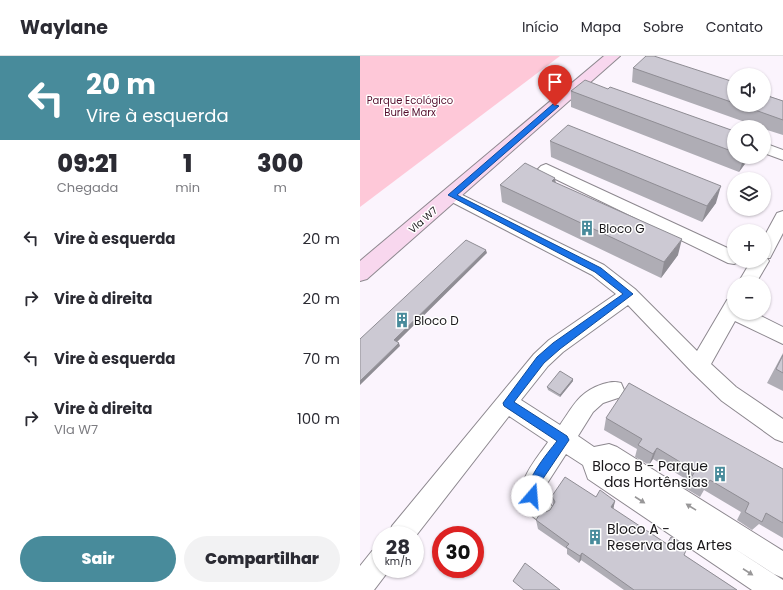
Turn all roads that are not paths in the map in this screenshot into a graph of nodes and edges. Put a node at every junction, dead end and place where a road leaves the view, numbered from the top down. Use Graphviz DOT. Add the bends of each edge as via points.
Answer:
graph roads {
  1 [pos="613,56"];
  2 [pos="771,151"];
  3 [pos="783,155"];
  4 [pos="546,169"];
  5 [pos="452,195"];
  6 [pos="783,217"];
  7 [pos="771,236"];
  8 [pos="727,255"];
  9 [pos="360,273"];
  10 [pos="629,294"];
  11 [pos="728,320"];
  12 [pos="753,320"];
  13 [pos="783,336"];
  14 [pos="699,366"];
  15 [pos="614,390"];
  16 [pos="508,403"];
  17 [pos="783,432"];
  18 [pos="564,440"];
  19 [pos="592,458"];
  20 [pos="542,510"];
  21 [pos="409,526"];
  22 [pos="783,564"];
  23 [pos="372,572"];
  24 [pos="360,587"];
  25 [pos="775,590"];
  1 -- 5 [label="main road, Vla W7"];
  2 -- 3 [label="street"];
  4 -- 8 [label="street"];
  5 -- 9 [label="main road, Vla W7"];
  5 -- 10 [label="street" via="598,270"];
  6 -- 7 [label="street"];
  10 -- 14 [label="street"];
  10 -- 16 [label="street" via="556,346 541,360"];
  11 -- 14 [label="street"];
  12 -- 13 [label="street"];
  14 -- 17 [label="street" via="729,394"];
  15 -- 18 [label="street" via="596,396 586,405"];
  16 -- 18 [label="street"];
  16 -- 21 [label="street"];
  18 -- 19 [label="street"];
  18 -- 20 [label="street" via="535,481 532,496"];
  22 -- 19 [label="street, one-way" via="609,455"];
  19 -- 25 [label="street, one-way" via="596,471"];
  23 -- 24 [label="street"];
}
